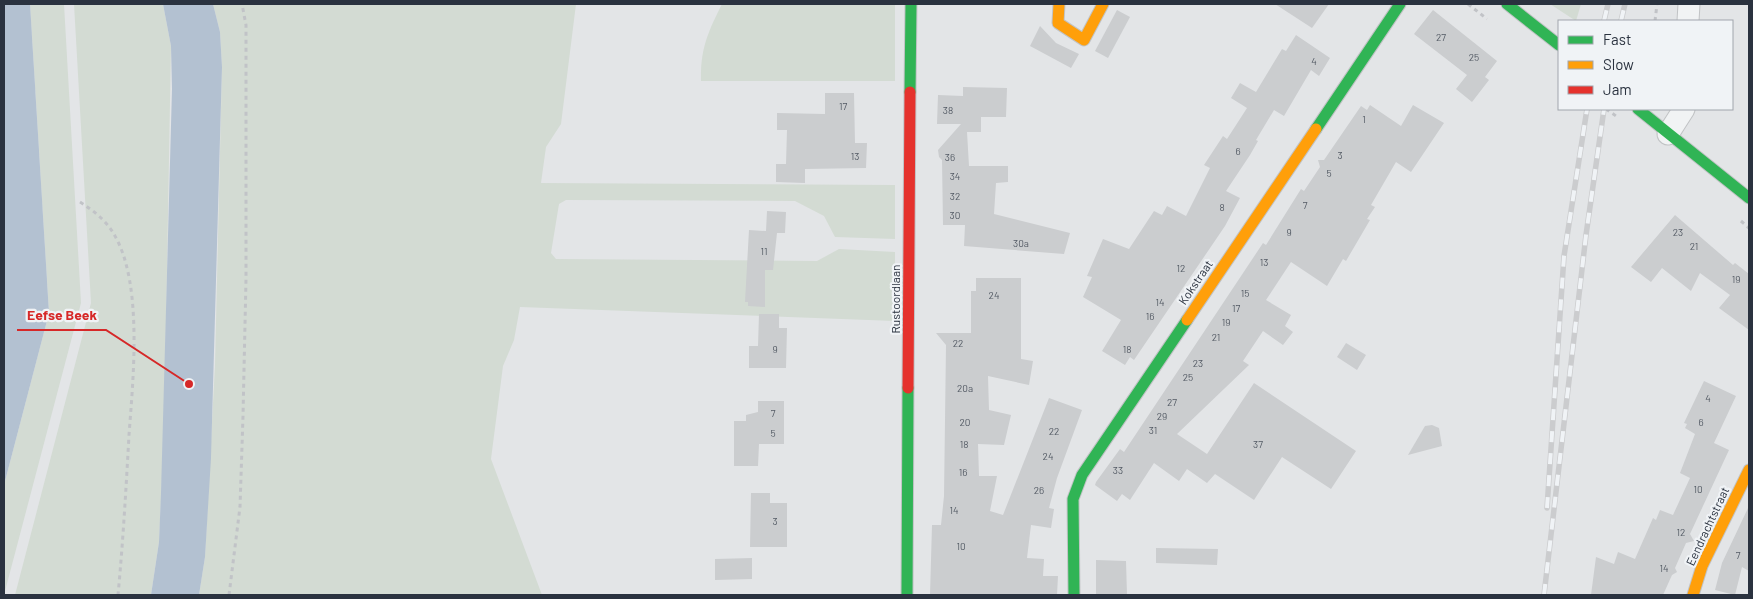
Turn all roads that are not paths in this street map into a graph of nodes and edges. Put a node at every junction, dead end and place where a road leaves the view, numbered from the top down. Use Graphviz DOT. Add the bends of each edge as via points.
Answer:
graph roads {
  1 [pos="911,4"];
  2 [pos="1059,4"];
  3 [pos="1103,4"];
  4 [pos="1400,4"];
  5 [pos="1507,4"];
  6 [pos="1688,4"];
  7 [pos="1688,20"];
  8 [pos="1558,44"];
  9 [pos="1639,110"];
  10 [pos="1683,110"];
  11 [pos="1668,134"];
  12 [pos="1749,198"];
  13 [pos="1749,470"];
  14 [pos="907,595"];
  15 [pos="1074,595"];
  16 [pos="1693,595"];
  1 -- 14 [label="street, Rustoordlaan"];
  2 -- 3 [label="street" via="1058,23 1084,40"];
  4 -- 15 [label="street, Kokstraat" via="1082,475 1074,499"];
  5 -- 8 [label="street"];
  6 -- 7 [label="street"];
  9 -- 11 [label="street"];
  10 -- 11 [label="street"];
  11 -- 12 [label="street"];
  13 -- 16 [label="street, Eendrachtstraat" via="1702,566"];
}
